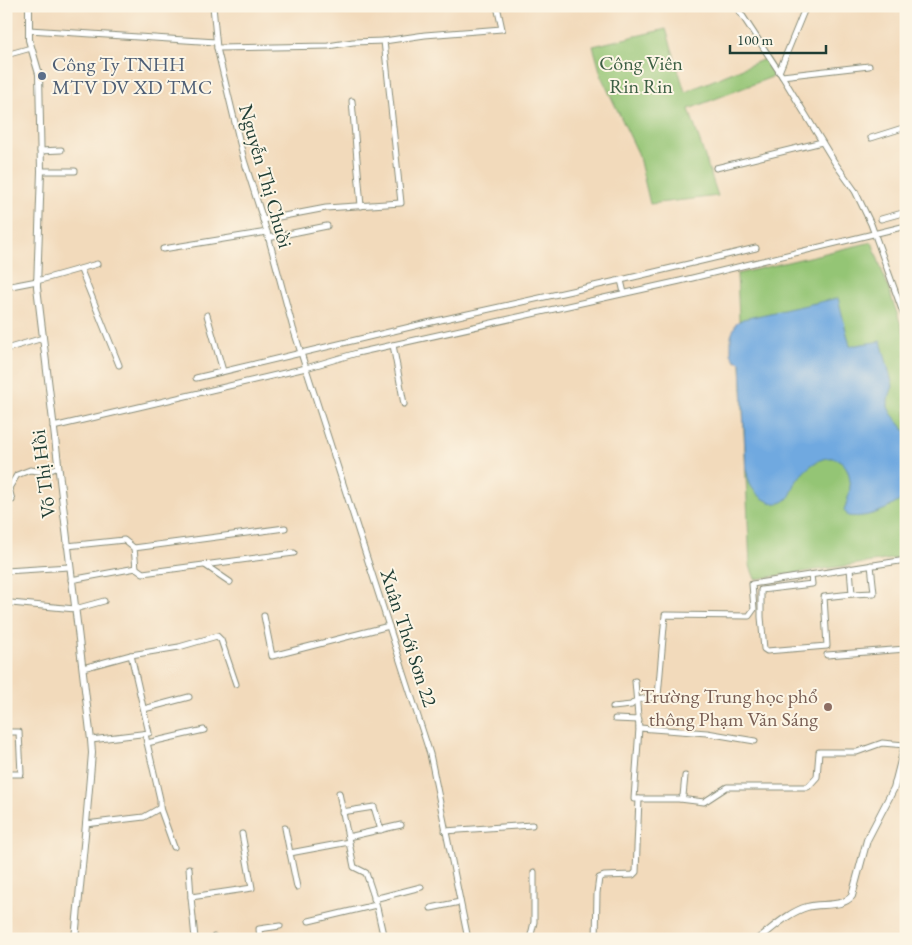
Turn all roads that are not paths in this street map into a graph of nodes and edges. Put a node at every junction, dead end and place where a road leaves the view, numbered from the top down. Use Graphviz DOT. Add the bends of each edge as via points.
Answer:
graph roads {
  1 [pos="29,6"];
  2 [pos="213,6"];
  3 [pos="498,6"];
  4 [pos="736,6"];
  5 [pos="806,6"];
  6 [pos="29,30"];
  7 [pos="384,41"];
  8 [pos="216,45"];
  9 [pos="31,48"];
  10 [pos="6,54"];
  11 [pos="869,66"];
  12 [pos="781,74"];
  13 [pos="352,101"];
  14 [pos="906,127"];
  15 [pos="872,138"];
  16 [pos="822,142"];
  17 [pos="61,150"];
  18 [pos="40,151"];
  19 [pos="716,168"];
  20 [pos="41,171"];
  21 [pos="75,171"];
  22 [pos="361,206"];
  23 [pos="906,212"];
  24 [pos="881,219"];
  25 [pos="263,220"];
  26 [pos="327,226"];
  27 [pos="906,226"];
  28 [pos="267,232"];
  29 [pos="874,234"];
  30 [pos="268,238"];
  31 [pos="756,248"];
  32 [pos="163,249"];
  33 [pos="97,264"];
  34 [pos="81,270"];
  35 [pos="621,280"];
  36 [pos="37,282"];
  37 [pos="6,287"];
  38 [pos="624,293"];
  39 [pos="207,314"];
  40 [pos="906,321"];
  41 [pos="43,338"];
  42 [pos="393,345"];
  43 [pos="6,349"];
  44 [pos="301,352"];
  45 [pos="118,365"];
  46 [pos="306,368"];
  47 [pos="223,371"];
  48 [pos="196,378"];
  49 [pos="404,404"];
  50 [pos="53,427"];
  51 [pos="58,467"];
  52 [pos="12,500"];
  53 [pos="285,528"];
  54 [pos="68,546"];
  55 [pos="134,548"];
  56 [pos="294,553"];
  57 [pos="906,560"];
  58 [pos="204,565"];
  59 [pos="871,565"];
  60 [pos="69,567"];
  61 [pos="136,568"];
  62 [pos="850,568"];
  63 [pos="6,571"];
  64 [pos="811,575"];
  65 [pos="71,580"];
  66 [pos="230,582"];
  67 [pos="852,594"];
  68 [pos="104,601"];
  69 [pos="11,602"];
  70 [pos="75,609"];
  71 [pos="264,616"];
  72 [pos="389,626"];
  73 [pos="906,649"];
  74 [pos="131,655"];
  75 [pos="827,655"];
  76 [pos="83,668"];
  77 [pos="635,681"];
  78 [pos="236,684"];
  79 [pos="190,697"];
  80 [pos="637,700"];
  81 [pos="613,707"];
  82 [pos="144,709"];
  83 [pos="615,719"];
  84 [pos="639,720"];
  85 [pos="639,728"];
  86 [pos="204,730"];
  87 [pos="6,732"];
  88 [pos="144,734"];
  89 [pos="91,740"];
  90 [pos="754,741"];
  91 [pos="147,743"];
  92 [pos="905,743"];
  93 [pos="8,774"];
  94 [pos="685,776"];
  95 [pos="338,793"];
  96 [pos="639,799"];
  97 [pos="680,800"];
  98 [pos="160,808"];
  99 [pos="342,812"];
  100 [pos="86,824"];
  101 [pos="532,824"];
  102 [pos="401,825"];
  103 [pos="285,828"];
  104 [pos="381,830"];
  105 [pos="444,831"];
  106 [pos="242,834"];
  107 [pos="348,840"];
  108 [pos="174,847"];
  109 [pos="290,853"];
  110 [pos="188,868"];
  111 [pos="534,872"];
  112 [pos="298,887"];
  113 [pos="422,887"];
  114 [pos="191,896"];
  115 [pos="374,899"];
  116 [pos="460,902"];
  117 [pos="376,905"];
  118 [pos="431,908"];
  119 [pos="309,921"];
  120 [pos="280,926"];
  121 [pos="75,939"];
  122 [pos="195,939"];
  123 [pos="260,939"];
  124 [pos="384,939"];
  125 [pos="468,939"];
  126 [pos="530,939"];
  127 [pos="596,939"];
  128 [pos="758,939"];
  1 -- 6 [label="street, Võ Thị Hồi"];
  2 -- 8 [label="street, Nguyễn Thị Chuồi"];
  3 -- 7 [label="street" via="502,29"];
  4 -- 12 [label="street"];
  5 -- 12 [label="street"];
  6 -- 8 [label="street"];
  6 -- 9 [label="street, Võ Thị Hồi"];
  7 -- 8 [label="street" via="328,46"];
  7 -- 22 [label="street" via="401,203"];
  8 -- 25 [label="street, Nguyễn Thị Chuồi" via="244,160"];
  9 -- 10 [label="street"];
  9 -- 18 [label="street, Võ Thị Hồi" via="38,74"];
  11 -- 12 [label="street"];
  12 -- 16 [label="street"];
  13 -- 22 [label="street"];
  14 -- 15 [label="street"];
  16 -- 19 [label="street"];
  16 -- 29 [label="street" via="855,191"];
  17 -- 18 [label="street"];
  18 -- 20 [label="street, Võ Thị Hồi"];
  20 -- 21 [label="street"];
  20 -- 36 [label="street, Võ Thị Hồi"];
  22 -- 25 [label="street" via="326,208"];
  23 -- 24 [label="street"];
  25 -- 28 [label="street, Nguyễn Thị Chuồi"];
  26 -- 30 [label="street"];
  27 -- 29 [label="street"];
  28 -- 30 [label="street, Nguyễn Thị Chuồi"];
  28 -- 32 [label="street"];
  29 -- 38 [label="street"];
  29 -- 40 [label="street"];
  30 -- 44 [label="street, Nguyễn Thị Chuồi"];
  31 -- 35 [label="street"];
  33 -- 34 [label="street"];
  34 -- 36 [label="street"];
  34 -- 45 [label="street"];
  35 -- 38 [label="street"];
  35 -- 44 [label="street"];
  36 -- 37 [label="street"];
  36 -- 41 [label="street, Võ Thị Hồi"];
  38 -- 42 [label="street"];
  39 -- 47 [label="street"];
  41 -- 43 [label="street"];
  41 -- 50 [label="street, Võ Thị Hồi"];
  42 -- 46 [label="street"];
  42 -- 49 [label="street"];
  44 -- 46 [label="street, Xuân Thới Sơn 22"];
  44 -- 47 [label="street"];
  46 -- 50 [label="street"];
  46 -- 72 [label="street, Xuân Thới Sơn 22"];
  47 -- 48 [label="street"];
  50 -- 51 [label="street, Võ Thị Hồi"];
  51 -- 52 [label="street" via="46,472 30,470 17,475 9,488"];
  51 -- 54 [label="street, Võ Thị Hồi"];
  53 -- 55 [label="street"];
  54 -- 55 [label="street" via="124,540"];
  54 -- 60 [label="street, Võ Thị Hồi"];
  55 -- 61 [label="street"];
  56 -- 58 [label="street"];
  57 -- 59 [label="street"];
  58 -- 61 [label="street" via="143,573"];
  58 -- 66 [label="street"];
  59 -- 62 [label="street"];
  59 -- 67 [label="street" via="874,593"];
  60 -- 63 [label="street"];
  60 -- 65 [label="street, Võ Thị Hồi"];
  61 -- 65 [label="street"];
  62 -- 64 [label="street"];
  62 -- 67 [label="street"];
  64 -- 67 [label="street" via="812,584 761,590 764,649 767,651 827,646 824,598"];
  64 -- 80 [label="street" via="752,584 754,609 749,616 665,615 658,696"];
  65 -- 70 [label="street, Võ Thị Hồi"];
  68 -- 70 [label="street"];
  69 -- 70 [label="street"];
  70 -- 76 [label="street, Võ Thị Hồi"];
  71 -- 72 [label="street" via="272,656"];
  72 -- 105 [label="street, Xuân Thới Sơn 22" via="430,754"];
  73 -- 75 [label="street"];
  74 -- 76 [label="street"];
  74 -- 78 [label="street" via="179,647 217,636"];
  74 -- 82 [label="street"];
  76 -- 89 [label="street, Võ Thị Hồi"];
  77 -- 80 [label="street"];
  79 -- 82 [label="street"];
  80 -- 81 [label="street" via="631,705"];
  80 -- 84 [label="street"];
  82 -- 88 [label="street" via="149,733"];
  83 -- 84 [label="street"];
  84 -- 85 [label="street"];
  85 -- 90 [label="street" via="707,733"];
  85 -- 96 [label="street" via="634,799"];
  86 -- 91 [label="street"];
  87 -- 93 [label="street" via="18,732 20,774"];
  88 -- 89 [label="street"];
  88 -- 91 [label="street"];
  89 -- 100 [label="street, Võ Thị Hồi"];
  91 -- 98 [label="street"];
  92 -- 97 [label="street" via="871,745 857,752 819,752 817,777 808,787 727,787 704,802"];
  92 -- 128 [label="street" via="894,788 867,840 852,896 845,902 796,911"];
  94 -- 97 [label="street"];
  95 -- 99 [label="street"];
  96 -- 97 [label="street"];
  96 -- 127 [label="street" via="636,872 599,878"];
  98 -- 100 [label="street" via="144,817"];
  98 -- 108 [label="street"];
  99 -- 104 [label="street" via="374,807"];
  99 -- 107 [label="street"];
  100 -- 121 [label="street, Võ Thị Hồi"];
  101 -- 105 [label="street"];
  102 -- 104 [label="street"];
  103 -- 109 [label="street"];
  104 -- 107 [label="street"];
  105 -- 116 [label="street, Xuân Thới Sơn 22"];
  106 -- 114 [label="street" via="252,888"];
  107 -- 109 [label="street"];
  107 -- 115 [label="street" via="354,867 366,873"];
  109 -- 112 [label="street"];
  110 -- 114 [label="street"];
  111 -- 126 [label="street" via="534,922"];
  113 -- 115 [label="street"];
  114 -- 122 [label="street"];
  115 -- 117 [label="street"];
  116 -- 118 [label="street"];
  116 -- 125 [label="street, Xuân Thới Sơn 22"];
  117 -- 119 [label="street"];
  117 -- 124 [label="street"];
  120 -- 123 [label="street" via="259,929"];
}
